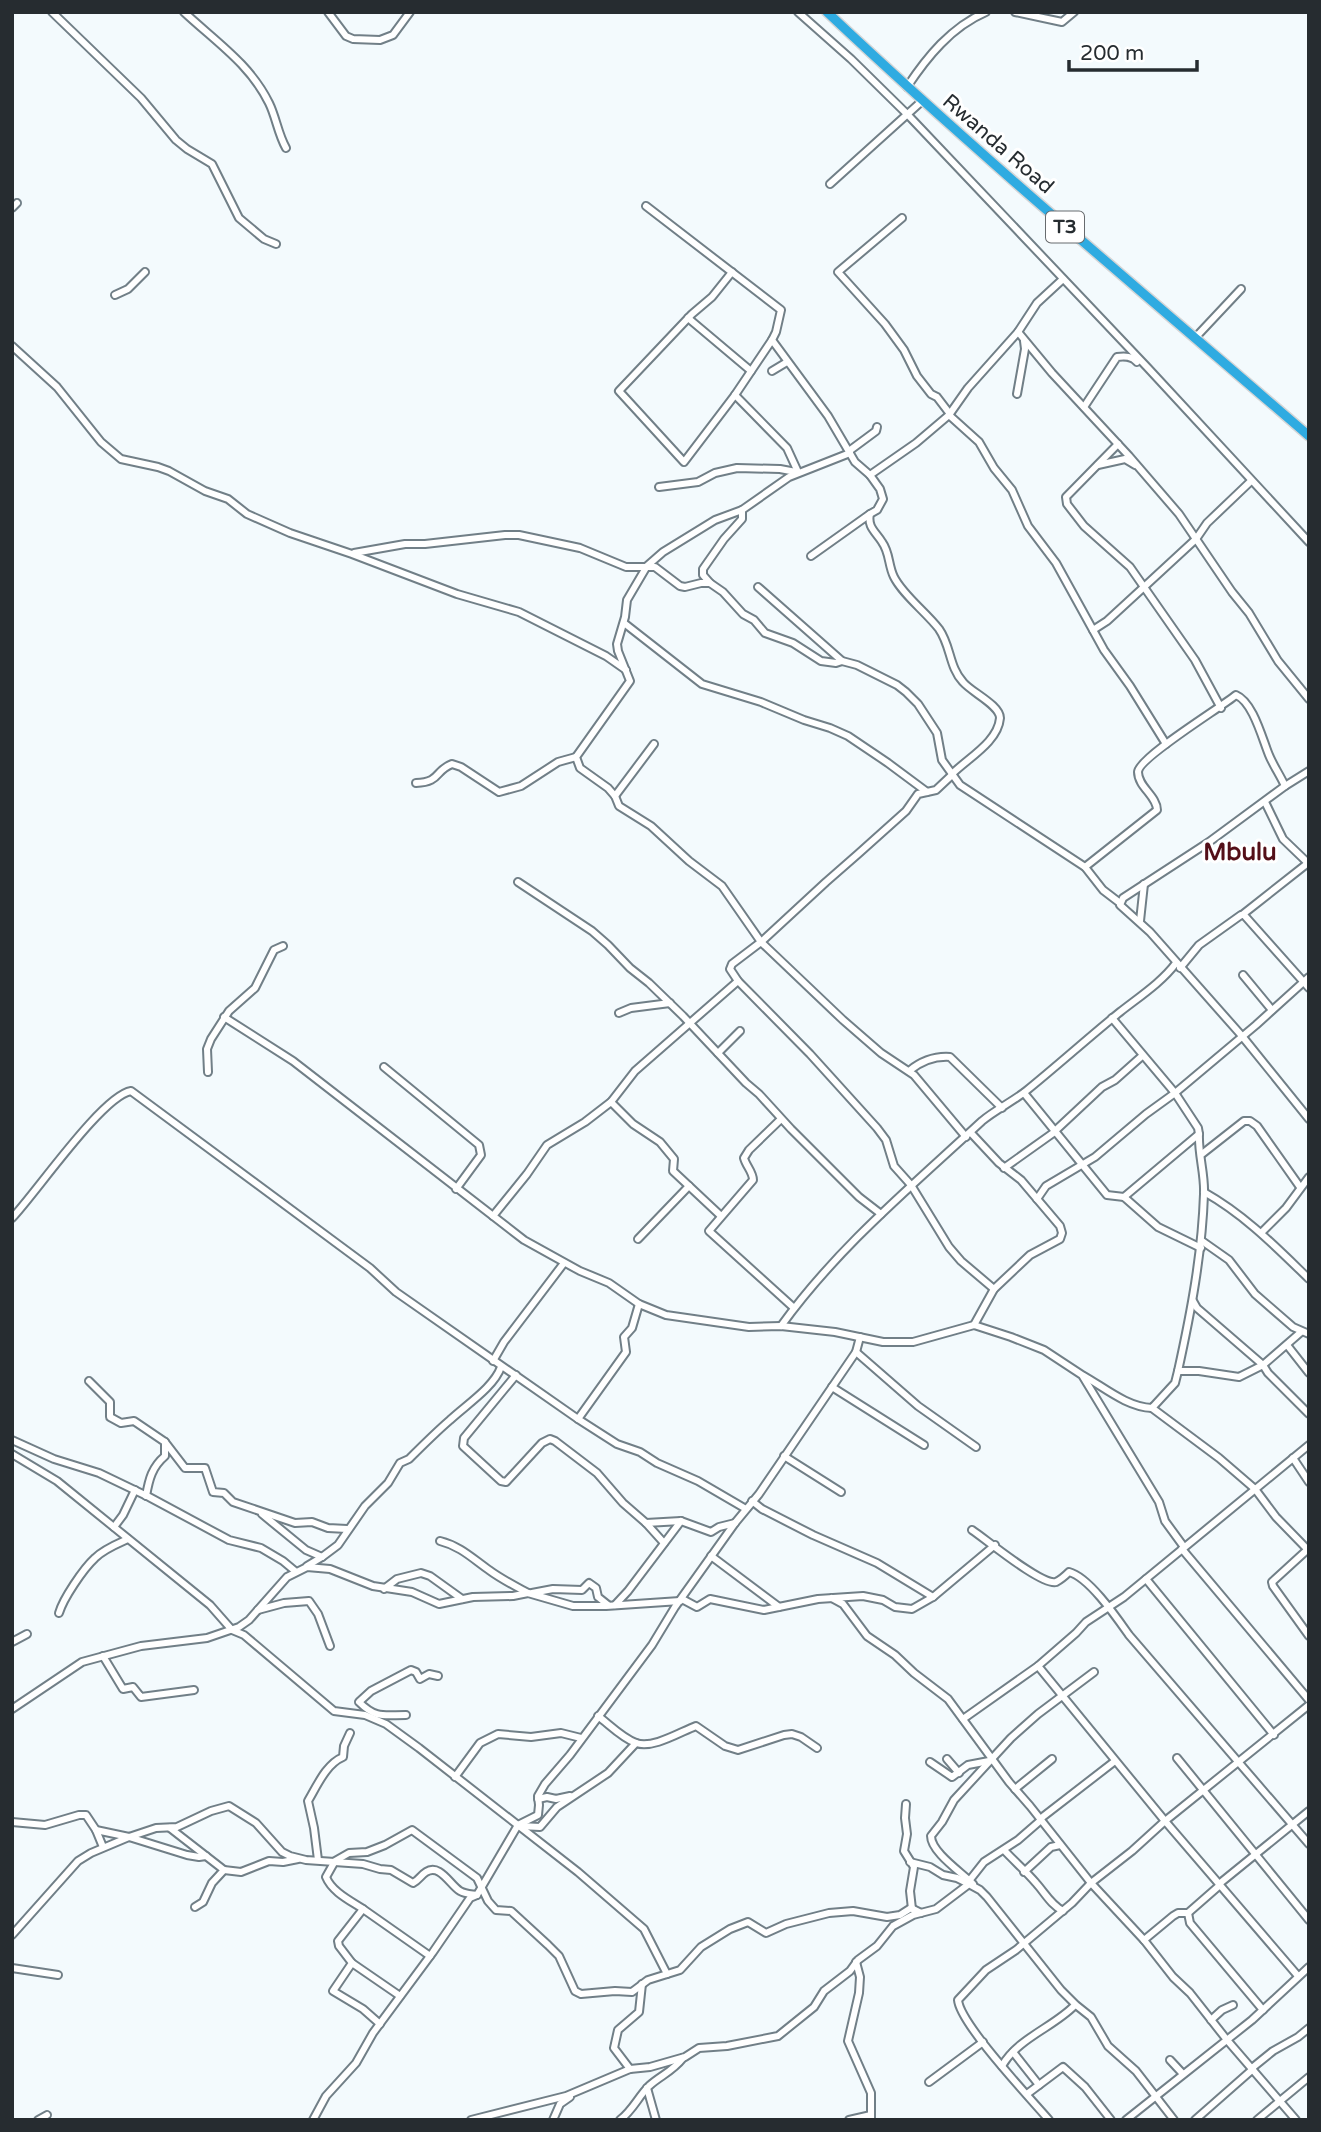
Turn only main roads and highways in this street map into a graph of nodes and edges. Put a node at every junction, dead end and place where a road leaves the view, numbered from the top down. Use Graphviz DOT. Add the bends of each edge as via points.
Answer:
graph roads {
  1 [pos="827,12"];
  2 [pos="1309,436"];
  1 -- 2 [label="highway, Rwanda Road / T3" via="906,87"];
}
